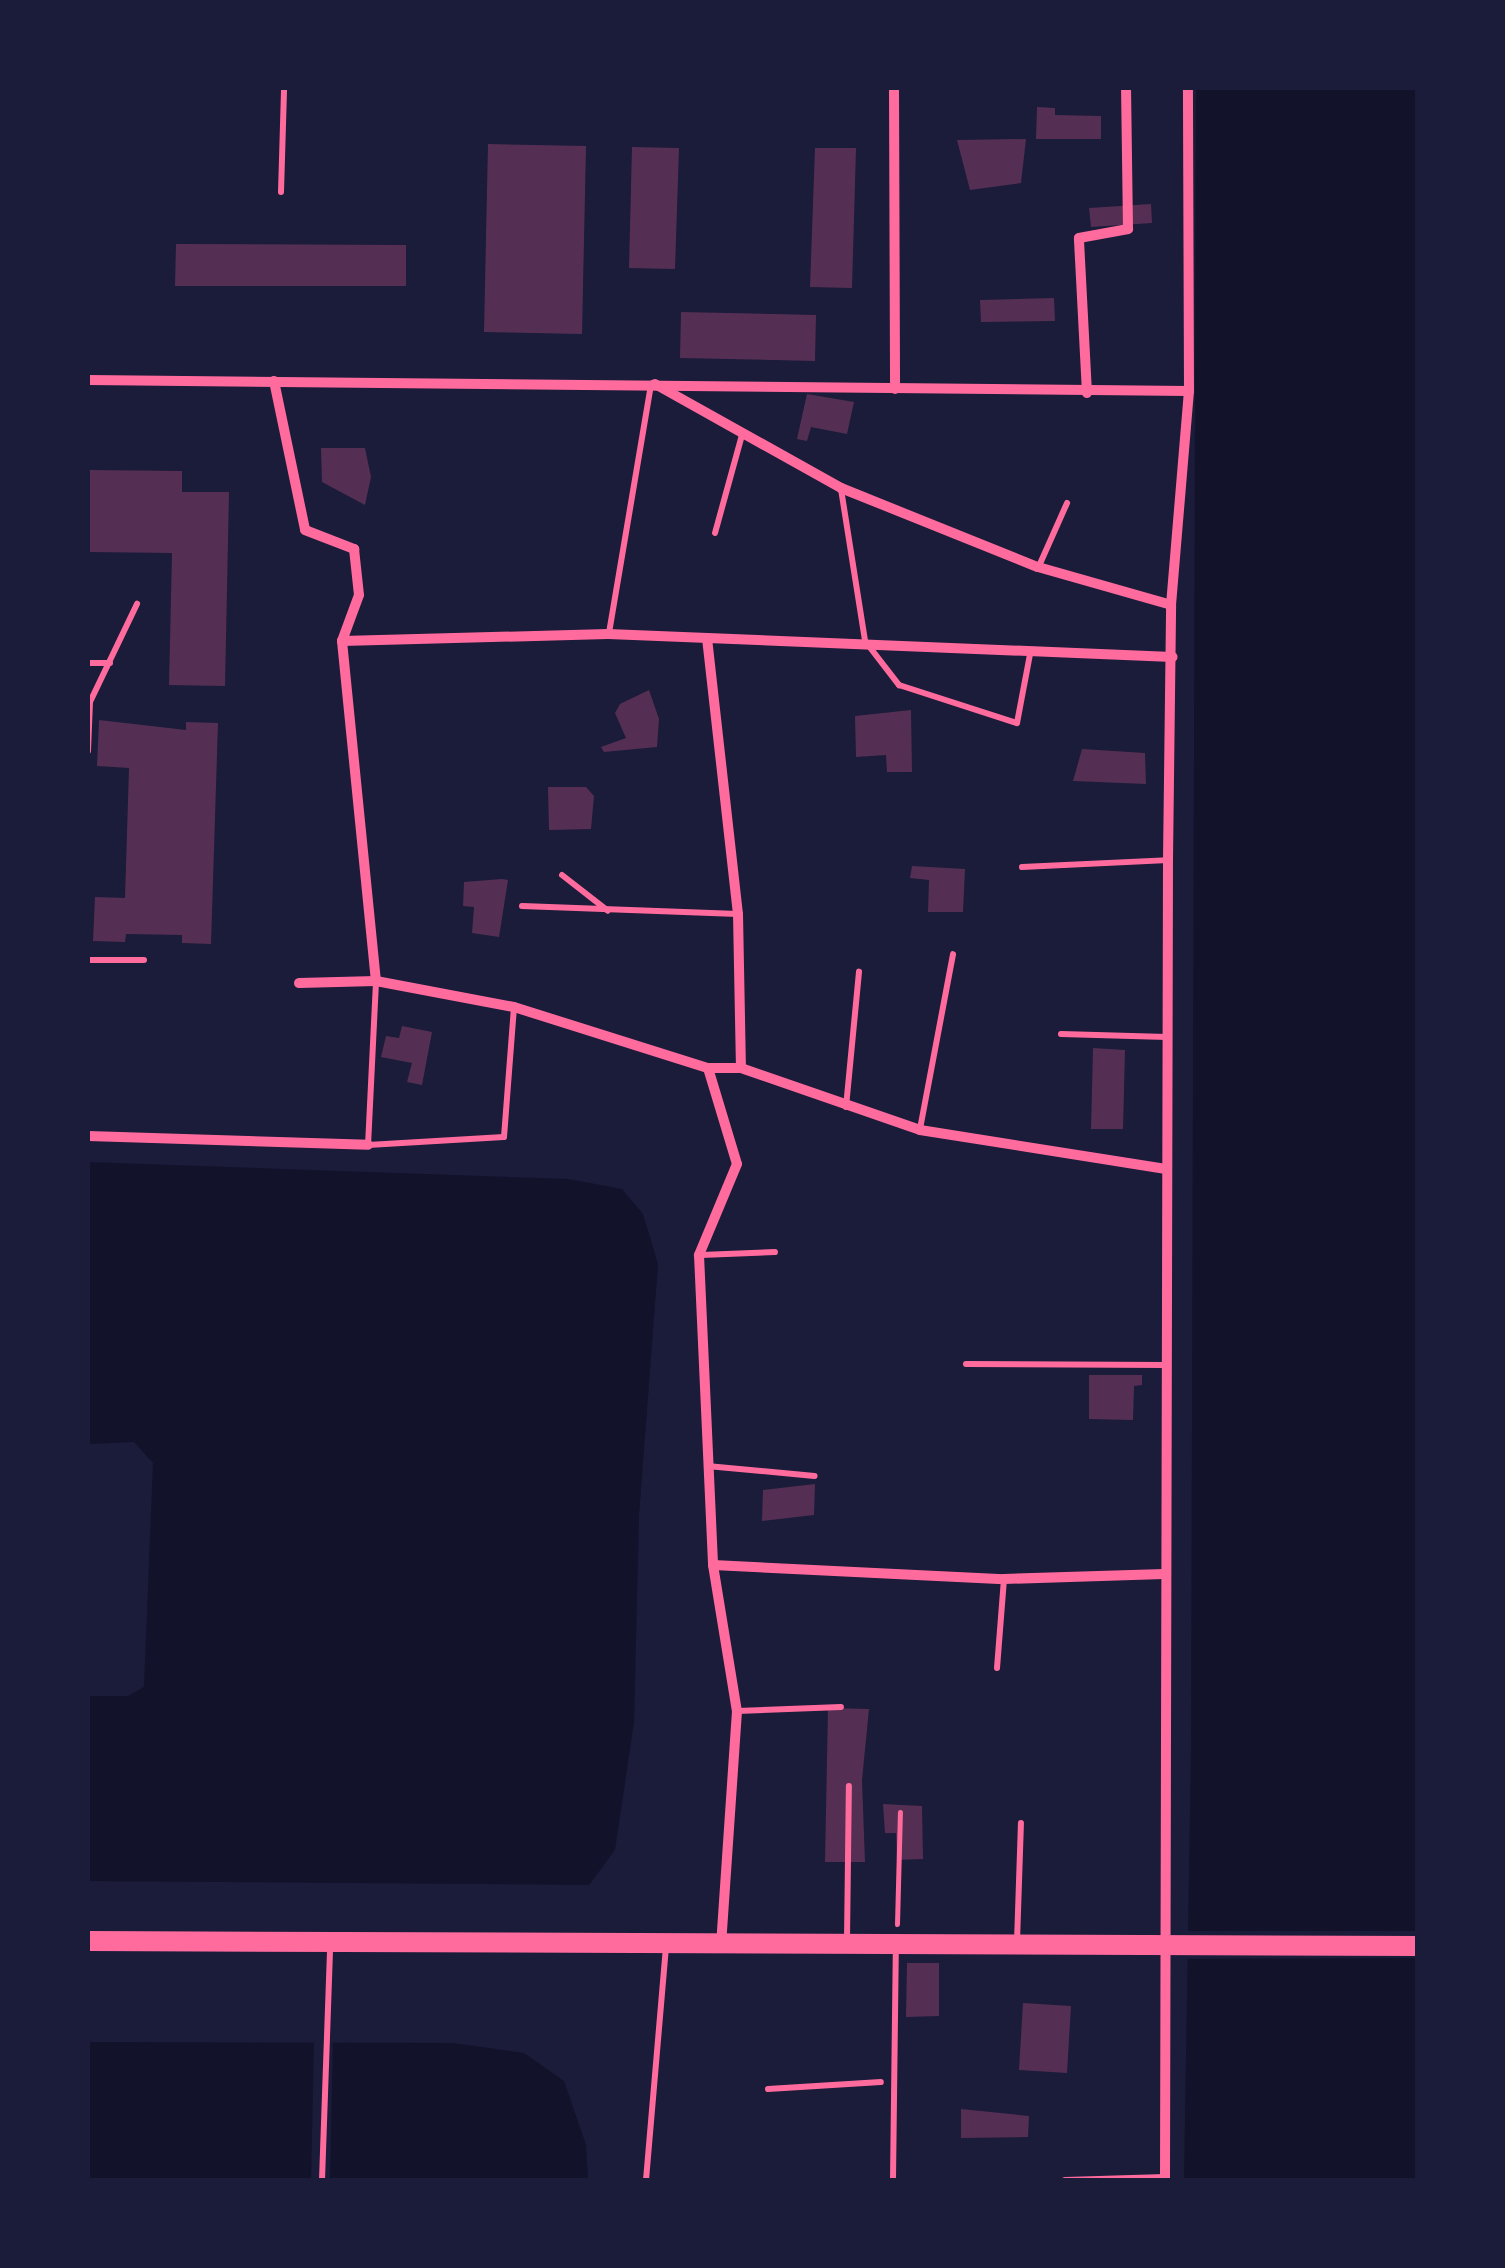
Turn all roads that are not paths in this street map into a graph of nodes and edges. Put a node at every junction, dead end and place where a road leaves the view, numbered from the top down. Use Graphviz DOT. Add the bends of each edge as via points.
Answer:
graph roads {
  1 [pos="284,88"];
  2 [pos="894,88"];
  3 [pos="1126,88"];
  4 [pos="1188,88"];
  5 [pos="282,192"];
  6 [pos="88,380"];
  7 [pos="274,380"];
  8 [pos="652,382"];
  9 [pos="895,389"];
  10 [pos="1189,391"];
  11 [pos="1087,393"];
  12 [pos="742,435"];
  13 [pos="841,488"];
  14 [pos="1066,503"];
  15 [pos="715,533"];
  16 [pos="1038,567"];
  17 [pos="137,604"];
  18 [pos="1171,605"];
  19 [pos="608,634"];
  20 [pos="707,638"];
  21 [pos="865,641"];
  22 [pos="342,642"];
  23 [pos="1030,654"];
  24 [pos="1173,657"];
  25 [pos="88,663"];
  26 [pos="110,663"];
  27 [pos="89,702"];
  28 [pos="88,751"];
  29 [pos="1168,860"];
  30 [pos="1022,866"];
  31 [pos="562,875"];
  32 [pos="522,906"];
  33 [pos="609,912"];
  34 [pos="738,914"];
  35 [pos="954,954"];
  36 [pos="88,960"];
  37 [pos="144,960"];
  38 [pos="859,972"];
  39 [pos="376,981"];
  40 [pos="299,984"];
  41 [pos="514,1007"];
  42 [pos="1062,1034"];
  43 [pos="1167,1037"];
  44 [pos="708,1068"];
  45 [pos="741,1068"];
  46 [pos="846,1108"];
  47 [pos="920,1130"];
  48 [pos="88,1136"];
  49 [pos="368,1145"];
  50 [pos="1166,1169"];
  51 [pos="774,1252"];
  52 [pos="700,1255"];
  53 [pos="966,1364"];
  54 [pos="1166,1365"];
  55 [pos="706,1466"];
  56 [pos="816,1476"];
  57 [pos="713,1565"];
  58 [pos="1164,1574"];
  59 [pos="1004,1579"];
  60 [pos="997,1668"];
  61 [pos="841,1707"];
  62 [pos="738,1711"];
  63 [pos="849,1786"];
  64 [pos="1021,1823"];
  65 [pos="88,1941"];
  66 [pos="331,1942"];
  67 [pos="667,1943"];
  68 [pos="721,1943"];
  69 [pos="847,1944"];
  70 [pos="896,1944"];
  71 [pos="1017,1944"];
  72 [pos="1178,1944"];
  73 [pos="1418,1946"];
  74 [pos="881,2082"];
  75 [pos="768,2090"];
  76 [pos="1165,2179"];
  77 [pos="322,2180"];
  78 [pos="646,2180"];
  79 [pos="892,2180"];
  80 [pos="1065,2180"];
  1 -- 5 [label="lane"];
  2 -- 9 [label="street"];
  3 -- 11 [label="street" via="1128,229 1079,238"];
  4 -- 10 [label="street"];
  6 -- 7 [label="street"];
  7 -- 8 [label="street"];
  7 -- 22 [label="street" via="305,530 354,549 360,595"];
  8 -- 9 [label="street"];
  8 -- 12 [label="street"];
  8 -- 19 [label="lane"];
  9 -- 11 [label="street"];
  10 -- 11 [label="street"];
  10 -- 18 [label="street"];
  12 -- 13 [label="street"];
  12 -- 15 [label="lane"];
  13 -- 16 [label="street"];
  13 -- 21 [label="lane"];
  14 -- 16 [label="lane"];
  16 -- 18 [label="street"];
  17 -- 26 [label="lane"];
  18 -- 24 [label="street"];
  19 -- 20 [label="street"];
  19 -- 22 [label="street"];
  20 -- 21 [label="street"];
  20 -- 34 [label="street"];
  21 -- 23 [label="street"];
  21 -- 23 [label="lane" via="899,685 1017,723"];
  22 -- 39 [label="street"];
  23 -- 24 [label="street"];
  24 -- 29 [label="street"];
  25 -- 26 [label="lane"];
  26 -- 27 [label="lane"];
  27 -- 28 [label="lane"];
  29 -- 30 [label="lane"];
  29 -- 43 [label="street"];
  31 -- 33 [label="lane"];
  32 -- 33 [label="lane"];
  33 -- 34 [label="lane"];
  34 -- 45 [label="street"];
  35 -- 47 [label="lane"];
  36 -- 37 [label="lane"];
  38 -- 46 [label="lane"];
  39 -- 40 [label="street"];
  39 -- 41 [label="street"];
  39 -- 49 [label="lane"];
  41 -- 44 [label="street"];
  41 -- 49 [label="lane" via="504,1137"];
  42 -- 43 [label="lane"];
  43 -- 50 [label="street"];
  44 -- 45 [label="street"];
  44 -- 52 [label="street" via="738,1164"];
  45 -- 46 [label="street"];
  46 -- 47 [label="street"];
  47 -- 50 [label="street"];
  48 -- 49 [label="street"];
  50 -- 54 [label="street"];
  51 -- 52 [label="lane"];
  52 -- 55 [label="street"];
  53 -- 54 [label="lane"];
  54 -- 58 [label="street"];
  55 -- 56 [label="lane"];
  55 -- 57 [label="street"];
  57 -- 59 [label="street"];
  57 -- 62 [label="street"];
  58 -- 59 [label="street"];
  58 -- 72 [label="street"];
  59 -- 60 [label="lane"];
  61 -- 62 [label="lane"];
  62 -- 68 [label="street"];
  63 -- 69 [label="lane"];
  64 -- 71 [label="lane"];
  65 -- 66 [label="main road"];
  66 -- 67 [label="main road"];
  66 -- 77 [label="lane"];
  67 -- 68 [label="main road"];
  67 -- 78 [label="lane"];
  68 -- 69 [label="main road"];
  69 -- 70 [label="main road"];
  70 -- 71 [label="main road"];
  70 -- 79 [label="lane"];
  71 -- 72 [label="main road"];
  72 -- 73 [label="main road"];
  72 -- 76 [label="street"];
  74 -- 75 [label="lane"];
  76 -- 80 [label="lane"];
}
